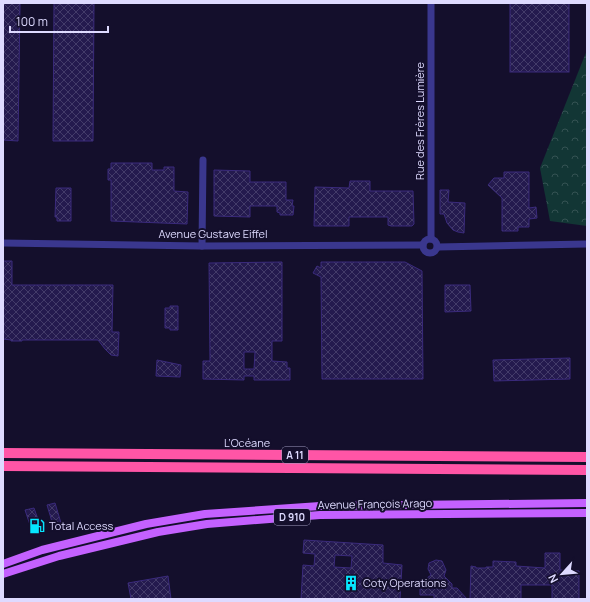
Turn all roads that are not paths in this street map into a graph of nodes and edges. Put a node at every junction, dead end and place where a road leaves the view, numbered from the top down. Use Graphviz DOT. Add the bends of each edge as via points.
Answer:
graph roads {
  1 [pos="431,3"];
  2 [pos="203,160"];
  3 [pos="430,239"];
  4 [pos="3,243"];
  5 [pos="587,244"];
  6 [pos="423,245"];
  7 [pos="202,246"];
  8 [pos="438,247"];
  9 [pos="3,453"];
  10 [pos="587,457"];
  11 [pos="3,466"];
  12 [pos="587,470"];
  13 [pos="587,503"];
  14 [pos="587,513"];
  15 [pos="3,564"];
  16 [pos="3,574"];
  1 -- 3 [label="street, Rue des Frères Lumière"];
  2 -- 7 [label="street"];
  3 -- 6 [label="street"];
  3 -- 8 [label="street" via="437,243"];
  4 -- 7 [label="street, Avenue Gustave Eiffel"];
  5 -- 8 [label="street"];
  6 -- 7 [label="street, Avenue Gustave Eiffel"];
  6 -- 8 [label="street" via="424,250 430,254"];
  9 -- 10 [label="highway, L’Océane / A 11"];
  11 -- 12 [label="highway, A 11"];
  13 -- 15 [label="main road, Avenue François Arago / D 910" via="320,506 205,514 146,524 42,550"];
  14 -- 16 [label="main road, Avenue François Arago / D 910" via="320,515 207,524 158,532 74,552"];
}
